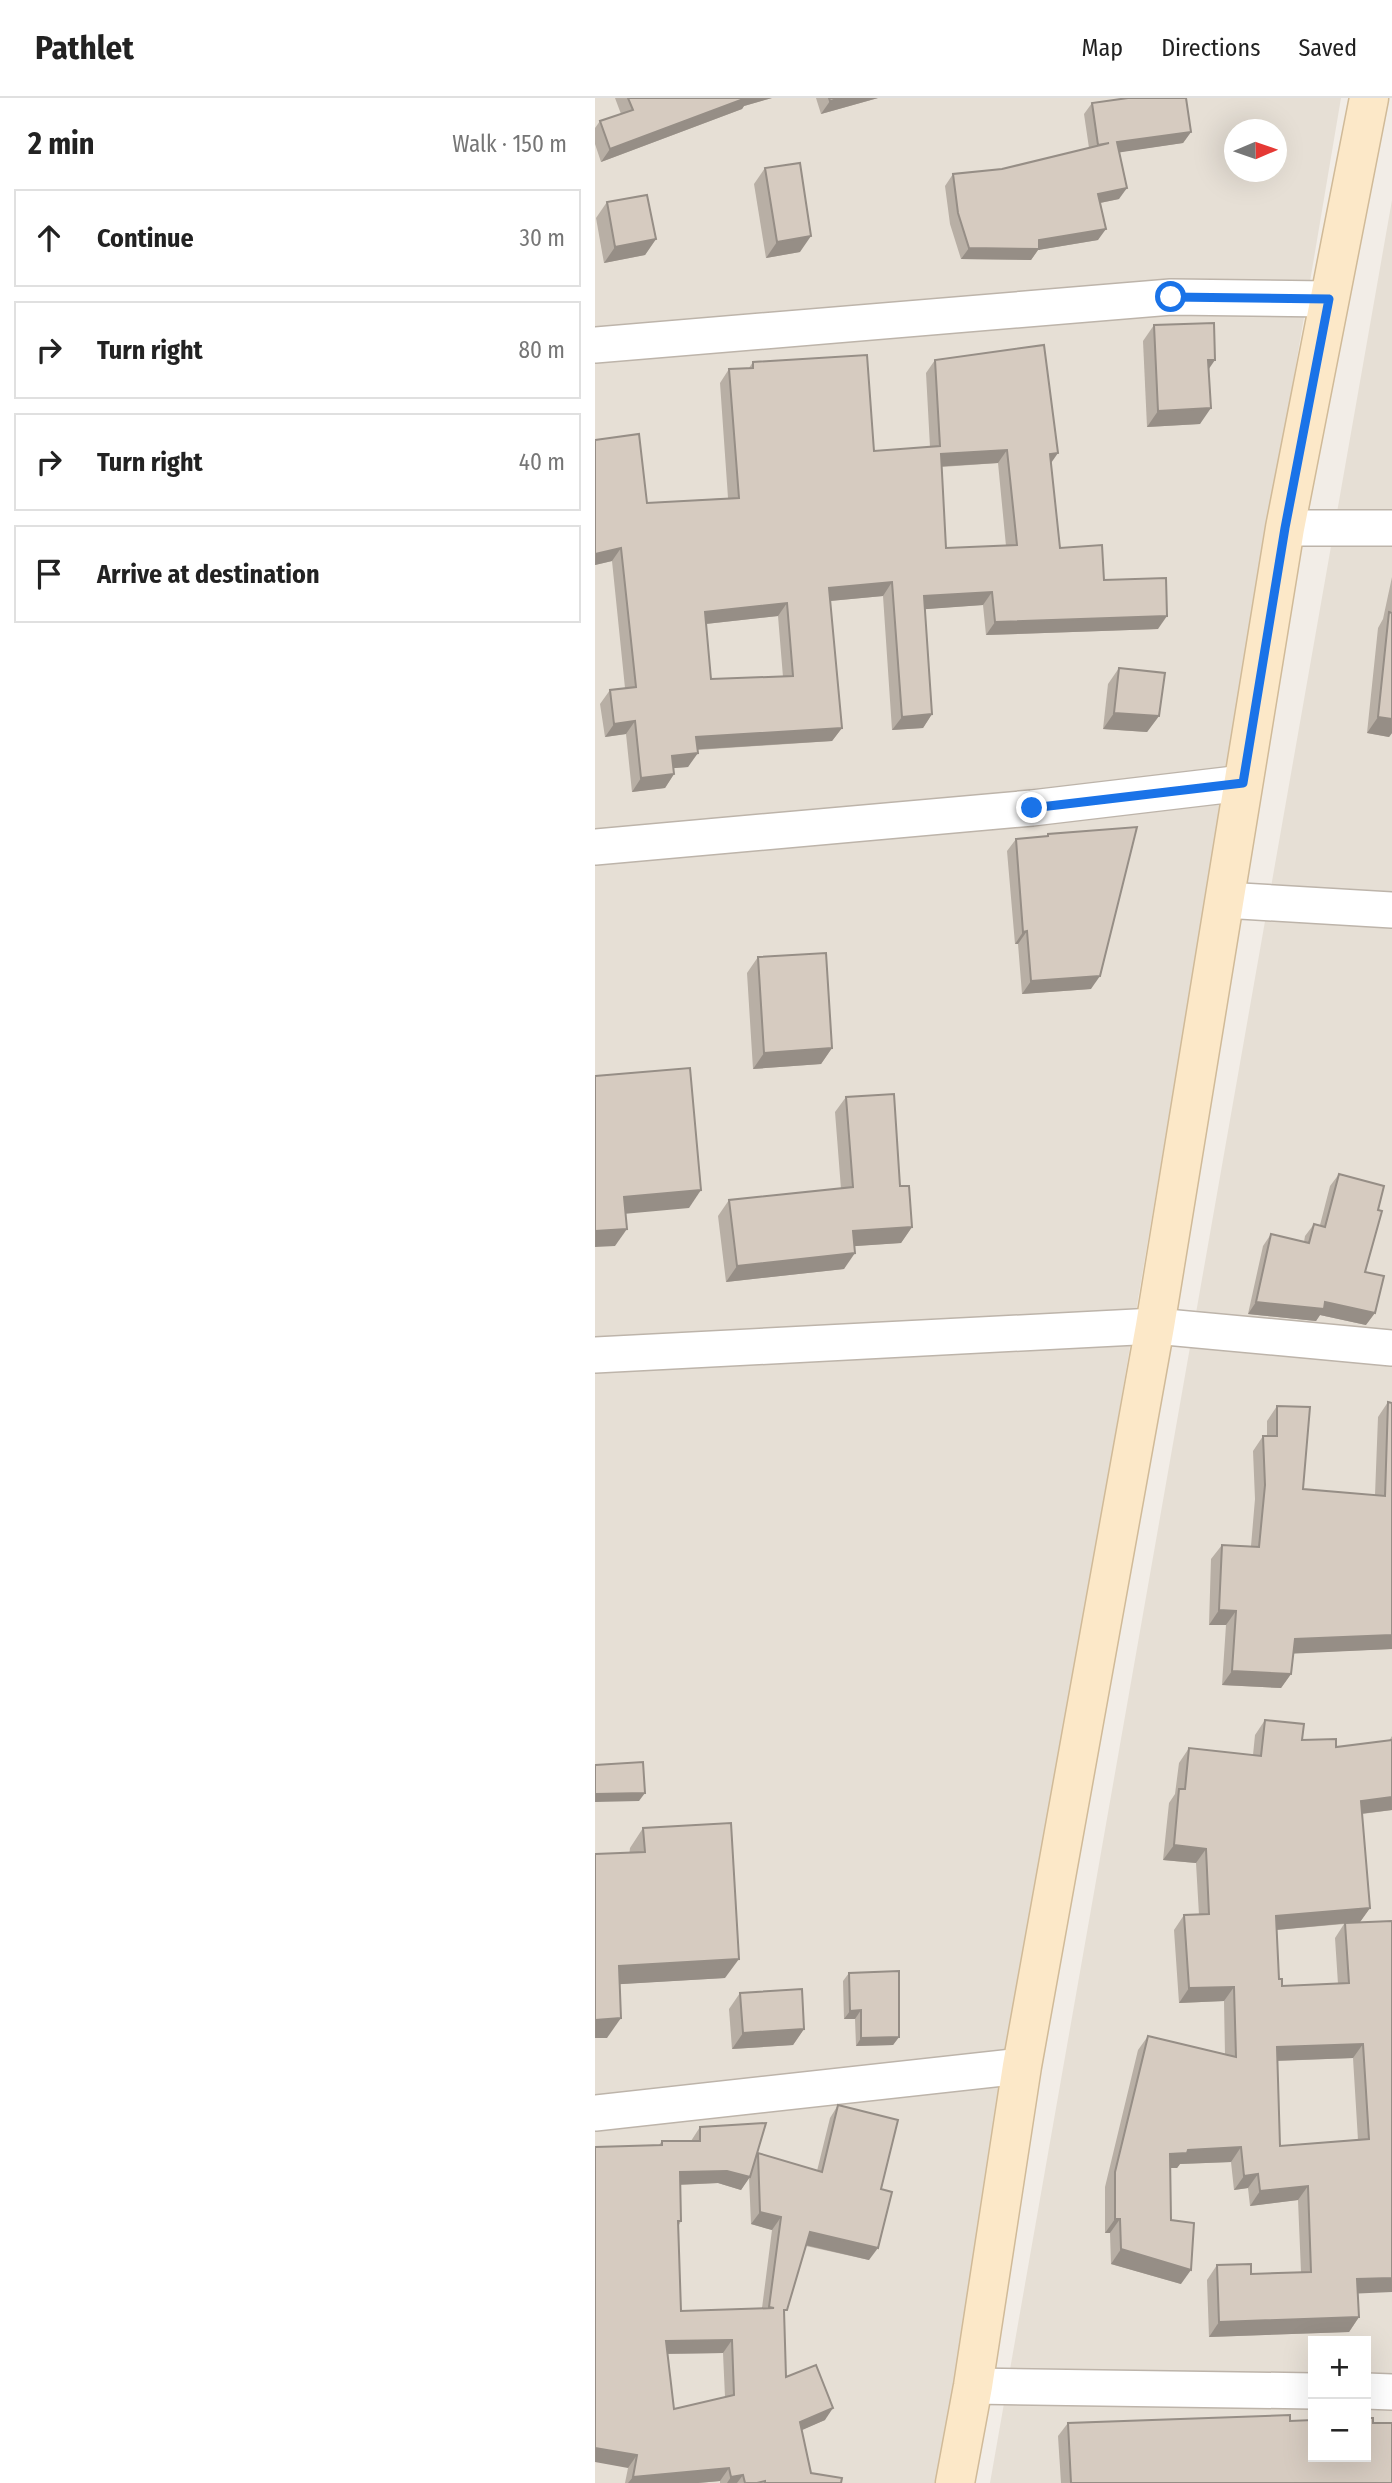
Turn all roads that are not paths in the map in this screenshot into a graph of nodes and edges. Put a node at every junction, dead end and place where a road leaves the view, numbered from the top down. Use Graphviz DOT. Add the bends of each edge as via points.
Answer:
graph roads {
  1 [pos="1369,98"];
  2 [pos="1329,299"];
  3 [pos="595,345"];
  4 [pos="1285,528"];
  5 [pos="1392,528"];
  6 [pos="1243,783"];
  7 [pos="595,847"];
  8 [pos="1224,900"];
  9 [pos="1392,910"];
  10 [pos="1154,1326"];
  11 [pos="1392,1348"];
  12 [pos="595,1355"];
  13 [pos="1022,2067"];
  14 [pos="595,2113"];
  15 [pos="973,2386"];
  16 [pos="1308,2390"];
  17 [pos="1371,2391"];
  18 [pos="1392,2392"];
  19 [pos="955,2483"];
  1 -- 2 [label="street"];
  2 -- 3 [label="street" via="1171,297"];
  2 -- 4 [label="street"];
  4 -- 5 [label="street"];
  4 -- 6 [label="street"];
  6 -- 7 [label="street" via="1032,808"];
  6 -- 8 [label="street"];
  8 -- 9 [label="street"];
  8 -- 10 [label="street"];
  10 -- 11 [label="street"];
  10 -- 12 [label="street"];
  10 -- 13 [label="street"];
  13 -- 14 [label="street"];
  13 -- 15 [label="street"];
  15 -- 16 [label="street"];
  15 -- 19 [label="street"];
  17 -- 18 [label="street"];
}
